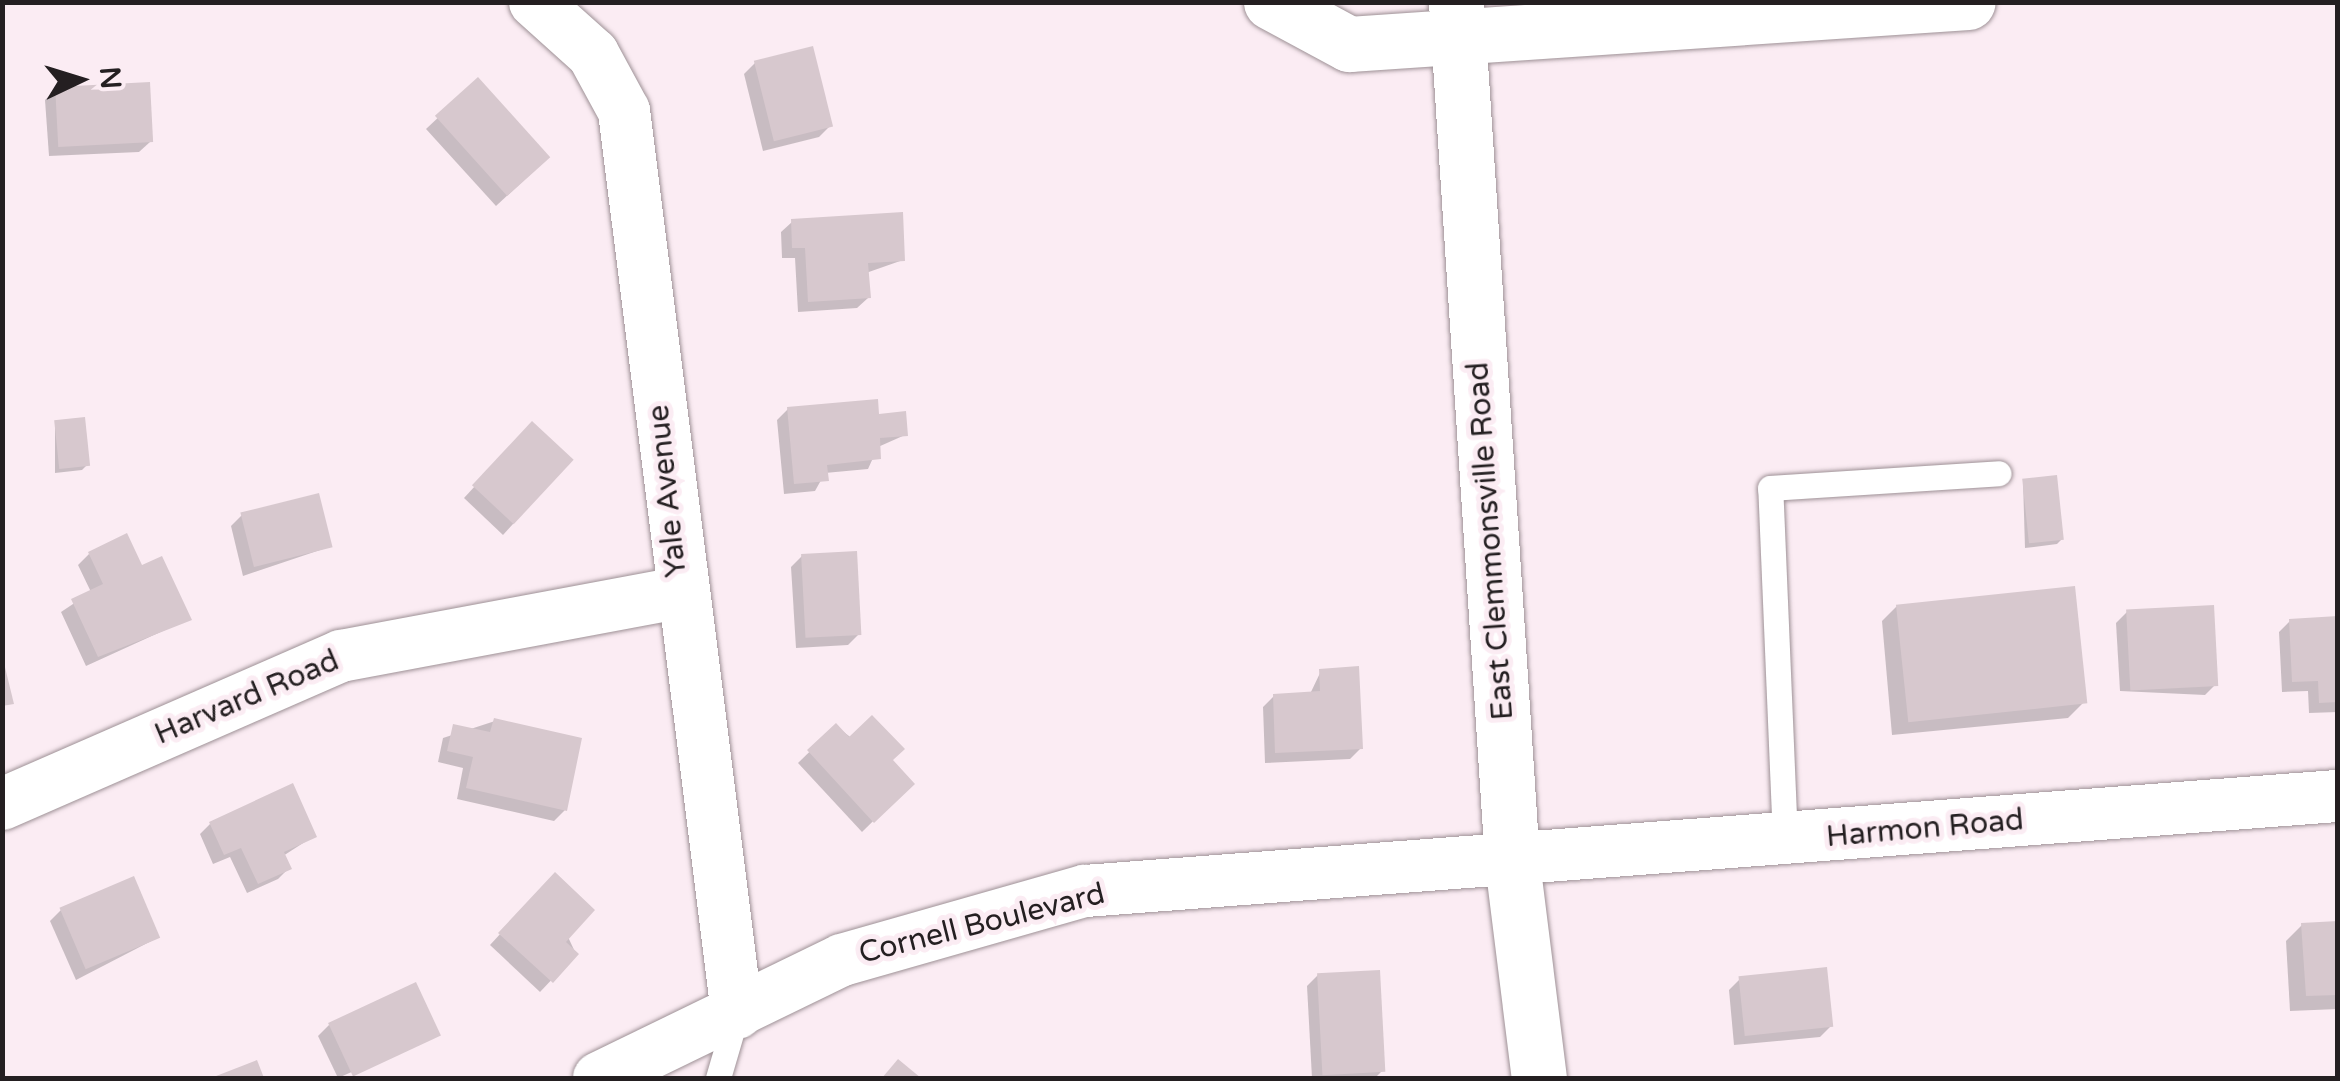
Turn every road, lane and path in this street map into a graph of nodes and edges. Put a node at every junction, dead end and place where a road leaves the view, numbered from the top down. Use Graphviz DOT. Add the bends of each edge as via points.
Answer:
graph roads {
  1 [pos="535,2"];
  2 [pos="1272,2"];
  3 [pos="1968,2"];
  4 [pos="1457,21"];
  5 [pos="1999,474"];
  6 [pos="679,594"];
  7 [pos="2338,796"];
  8 [pos="2,804"];
  9 [pos="1785,840"];
  10 [pos="1512,862"];
  11 [pos="736,1013"];
  12 [pos="599,1078"];
  13 [pos="718,1078"];
  14 [pos="1539,1078"];
  1 -- 6 [label="street, Yale Avenue" via="593,54 624,111"];
  2 -- 4 [label="main road" via="1349,44"];
  3 -- 4 [label="main road"];
  4 -- 10 [label="main road, East Clemmonsville Road"];
  5 -- 9 [label="lane" via="1770,488"];
  6 -- 8 [label="street, Harvard Road" via="341,656"];
  6 -- 11 [label="street, Yale Avenue"];
  7 -- 9 [label="street, Harmon Road"];
  9 -- 10 [label="street, Harmon Road"];
  10 -- 11 [label="street, Cornell Boulevard" via="1085,891 842,960"];
  10 -- 14 [label="main road, East Clemmonsville Road"];
  11 -- 12 [label="street, Cornell Boulevard"];
  11 -- 13 [label="lane"];
}
